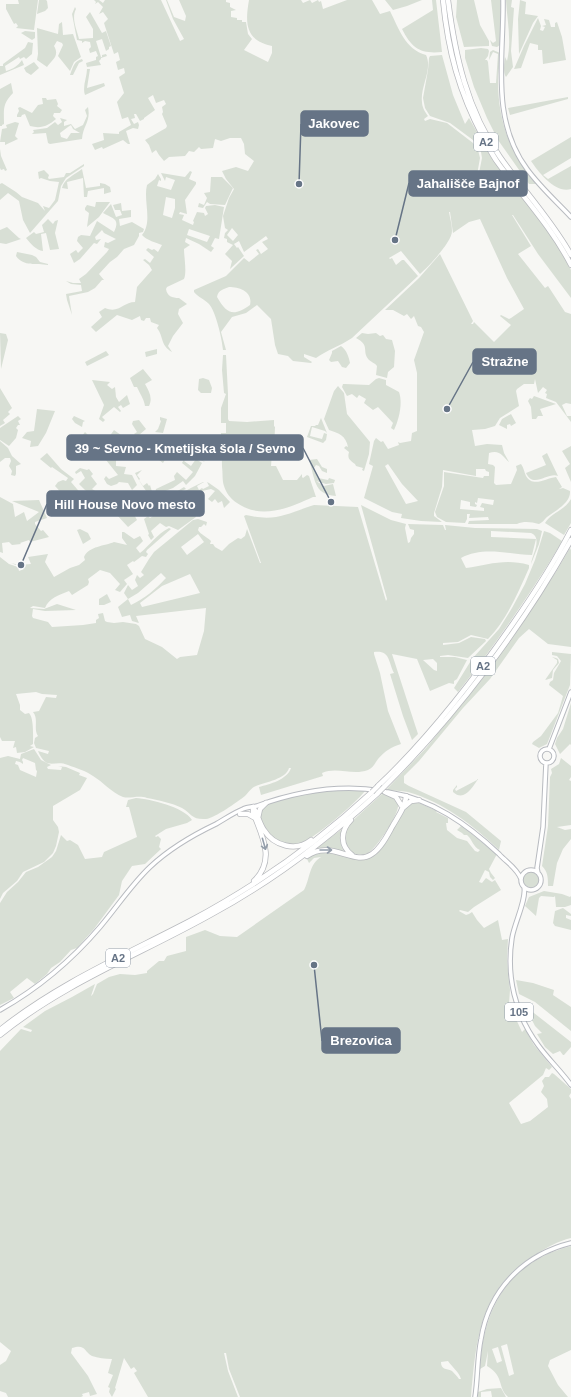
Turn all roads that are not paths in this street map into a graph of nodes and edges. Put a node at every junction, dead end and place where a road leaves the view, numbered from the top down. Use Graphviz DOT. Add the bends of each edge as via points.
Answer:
graph roads {
  1 [pos="443,0"];
  2 [pos="448,0"];
  3 [pos="503,0"];
  4 [pos="571,217"];
  5 [pos="571,255"];
  6 [pos="571,265"];
  7 [pos="571,530"];
  8 [pos="571,540"];
  9 [pos="552,568"];
  10 [pos="571,692"];
  11 [pos="549,749"];
  12 [pos="546,763"];
  13 [pos="384,789"];
  14 [pos="375,792"];
  15 [pos="406,796"];
  16 [pos="419,800"];
  17 [pos="266,803"];
  18 [pos="253,807"];
  19 [pos="400,810"];
  20 [pos="358,811"];
  21 [pos="240,814"];
  22 [pos="256,818"];
  23 [pos="226,819"];
  24 [pos="327,832"];
  25 [pos="540,854"];
  26 [pos="358,857"];
  27 [pos="296,861"];
  28 [pos="516,870"];
  29 [pos="528,871"];
  30 [pos="538,873"];
  31 [pos="521,879"];
  32 [pos="524,887"];
  33 [pos="533,890"];
  34 [pos="239,893"];
  35 [pos="521,905"];
  36 [pos="0,1010"];
  37 [pos="0,1030"];
  38 [pos="0,1035"];
  39 [pos="571,1086"];
  40 [pos="571,1243"];
  41 [pos="475,1397"];
  1 -- 6 [label="highway, A2" via="454,64 470,113 493,155 555,236"];
  2 -- 5 [label="highway, A2" via="458,62 474,109 500,157 552,224"];
  3 -- 4 [label="main road" via="501,87 502,109 507,129 527,169"];
  7 -- 9 [label="highway, A2"];
  8 -- 9 [label="highway, A2"];
  9 -- 13 [label="highway, A2" via="532,603 487,667 428,740"];
  9 -- 14 [label="highway, A2, bridge" via="484,664 425,737"];
  10 -- 11 [label="main road"];
  11 -- 12 [label="main road" via="554,754 554,759"];
  11 -- 12 [label="main road" via="545,749 541,754 542,760"];
  12 -- 25 [label="main road"];
  13 -- 14 [label="highway, A2, bridge"];
  13 -- 15 [label="main road"];
  13 -- 17 [label="main road" via="328,789"];
  13 -- 19 [label="highway" via="396,797"];
  14 -- 20 [label="highway, A2"];
  14 -- 24 [label="highway, A2"];
  15 -- 16 [label="main road"];
  15 -- 19 [label="highway"];
  16 -- 19 [label="highway" via="409,802"];
  16 -- 28 [label="main road" via="441,810 465,826"];
  17 -- 18 [label="main road"];
  17 -- 22 [label="highway"];
  18 -- 21 [label="main road"];
  18 -- 22 [label="highway" via="252,812"];
  18 -- 23 [label="main road"];
  19 -- 26 [label="highway" via="388,834 376,850 366,857"];
  20 -- 26 [label="highway" via="345,828 342,841 347,851"];
  20 -- 27 [label="highway, A2"];
  21 -- 22 [label="highway"];
  21 -- 23 [label="main road"];
  22 -- 24 [label="highway" via="270,838 285,846 304,845"];
  22 -- 34 [label="highway, one-way" via="266,846 266,861 255,881"];
  23 -- 36 [label="main road" via="191,837 156,862 67,962 35,988"];
  24 -- 34 [label="highway, A2"];
  25 -- 29 [label="main road" via="534,867"];
  25 -- 30 [label="main road"];
  27 -- 26 [label="highway, one-way" via="325,849"];
  27 -- 38 [label="highway, A2" via="259,887 212,914 58,995"];
  28 -- 29 [label="main road"];
  28 -- 31 [label="main road"];
  29 -- 30 [label="main road"];
  29 -- 31 [label="main road"];
  30 -- 33 [label="main road, 105" via="541,882 538,888"];
  31 -- 32 [label="main road"];
  32 -- 33 [label="main road"];
  32 -- 35 [label="main road, 105"];
  33 -- 35 [label="main road, 105" via="526,895"];
  34 -- 37 [label="highway, A2" via="55,992"];
  35 -- 39 [label="main road, 105" via="510,956 515,998 528,1031"];
  40 -- 41 [label="main road" via="538,1255 511,1277 497,1295 488,1312 480,1340"];
}
